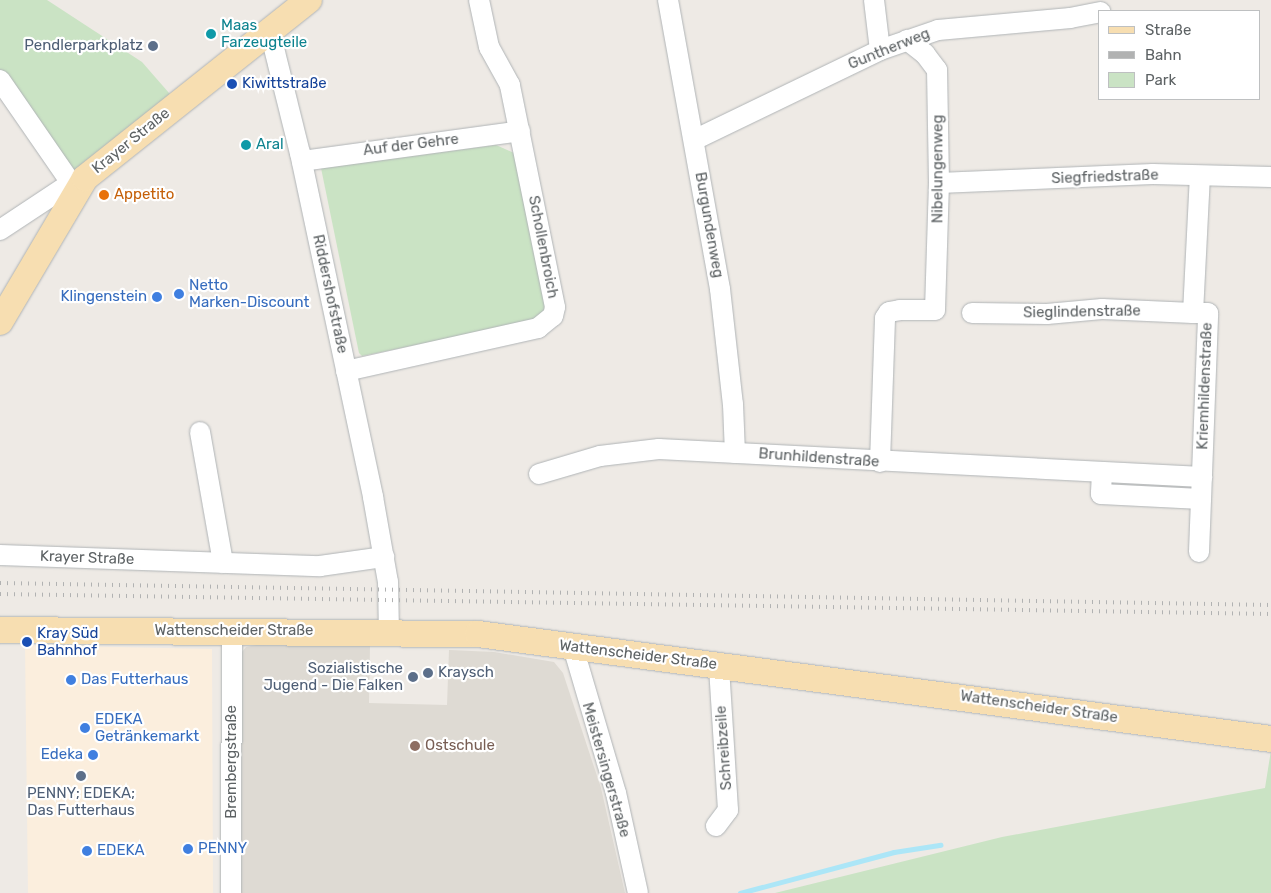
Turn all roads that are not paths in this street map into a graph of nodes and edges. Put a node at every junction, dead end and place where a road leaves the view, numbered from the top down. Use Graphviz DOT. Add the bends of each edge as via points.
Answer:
graph roads {
  1 [pos="309,0"];
  2 [pos="479,0"];
  3 [pos="668,0"];
  4 [pos="874,0"];
  5 [pos="1098,12"];
  6 [pos="270,32"];
  7 [pos="908,40"];
  8 [pos="880,50"];
  9 [pos="0,80"];
  10 [pos="520,131"];
  11 [pos="694,140"];
  12 [pos="302,161"];
  13 [pos="1200,176"];
  14 [pos="1271,177"];
  15 [pos="78,180"];
  16 [pos="939,183"];
  17 [pos="0,230"];
  18 [pos="972,313"];
  19 [pos="1192,313"];
  20 [pos="0,322"];
  21 [pos="346,371"];
  22 [pos="200,432"];
  23 [pos="735,453"];
  24 [pos="880,462"];
  25 [pos="1102,473"];
  26 [pos="539,474"];
  27 [pos="1202,477"];
  28 [pos="1201,499"];
  29 [pos="1199,552"];
  30 [pos="0,555"];
  31 [pos="384,557"];
  32 [pos="222,563"];
  33 [pos="0,630"];
  34 [pos="232,631"];
  35 [pos="388,632"];
  36 [pos="573,647"];
  37 [pos="719,665"];
  38 [pos="1271,739"];
  39 [pos="716,826"];
  40 [pos="231,893"];
  41 [pos="638,893"];
  1 -- 6 [label="main road, Krayer Straße"];
  2 -- 10 [label="street, Schollenbroich" via="489,47 510,85"];
  3 -- 11 [label="street, Burgundenweg"];
  4 -- 8 [label="street"];
  5 -- 7 [label="street, Guntherweg" via="1070,18 938,30"];
  6 -- 12 [label="street, Riddershofstraße"];
  6 -- 15 [label="main road, Krayer Straße"];
  7 -- 8 [label="street, Guntherweg"];
  7 -- 16 [label="street, Nibelungenweg" via="937,70"];
  8 -- 11 [label="street, Guntherweg"];
  9 -- 15 [label="street"];
  10 -- 12 [label="street, Auf der Gehre"];
  10 -- 21 [label="street, Schollenbroich" via="555,307 553,316 538,328"];
  11 -- 23 [label="street, Burgundenweg" via="724,311"];
  12 -- 21 [label="street, Riddershofstraße"];
  13 -- 14 [label="street, Siegfriedstraße"];
  13 -- 16 [label="street, Siegfriedstraße"];
  13 -- 19 [label="street, Kriemhildenstraße"];
  15 -- 17 [label="street"];
  15 -- 20 [label="main road, Krayer Straße"];
  16 -- 24 [label="street, Nibelungenweg" via="935,310 889,312 885,318"];
  18 -- 19 [label="street, Sieglindenstraße" via="1047,314 1102,309"];
  19 -- 27 [label="street, Kriemhildenstraße" via="1208,313"];
  21 -- 31 [label="street, Riddershofstraße"];
  22 -- 32 [label="street"];
  23 -- 24 [label="street, Brunhildenstraße"];
  23 -- 26 [label="street, Brunhildenstraße" via="659,449 600,456"];
  24 -- 25 [label="street, Brunhildenstraße"];
  25 -- 27 [label="street, Brunhildenstraße"];
  25 -- 28 [label="street" via="1101,494"];
  27 -- 28 [label="street, Kriemhildenstraße"];
  28 -- 29 [label="street, Kriemhildenstraße"];
  30 -- 32 [label="street, Krayer Straße"];
  31 -- 32 [label="street" via="320,566"];
  31 -- 35 [label="street, Riddershofstraße"];
  33 -- 34 [label="main road, Wattenscheider Straße"];
  34 -- 35 [label="main road, Wattenscheider Straße"];
  34 -- 40 [label="street, Brembergstraße"];
  35 -- 36 [label="main road, Wattenscheider Straße" via="478,634"];
  36 -- 37 [label="main road, Wattenscheider Straße"];
  36 -- 41 [label="street, Meistersingerstraße" via="616,793"];
  37 -- 38 [label="main road, Wattenscheider Straße"];
  37 -- 39 [label="street, Schreibzeile" via="728,810"];
}
